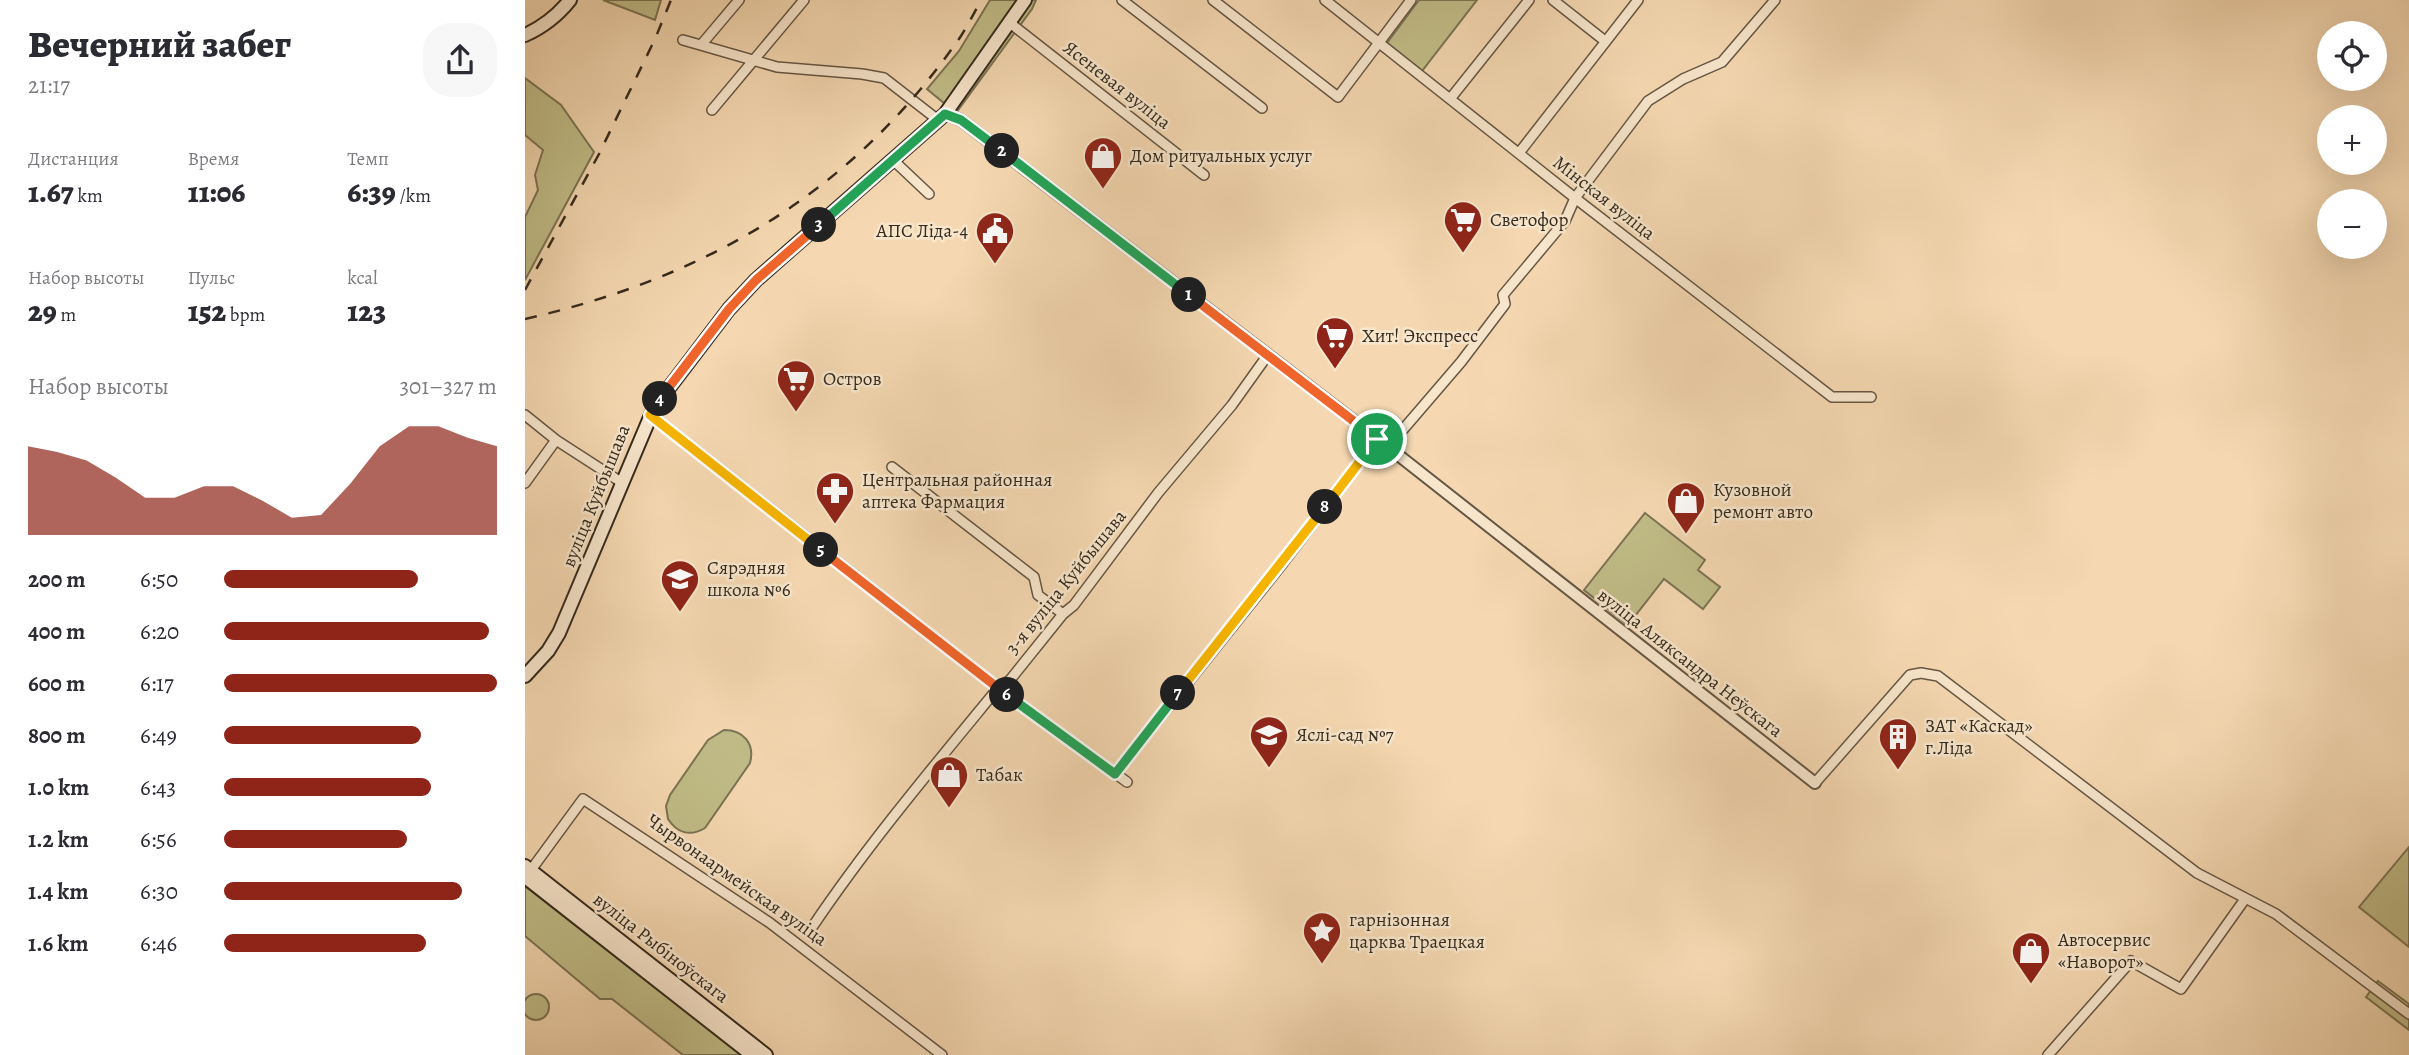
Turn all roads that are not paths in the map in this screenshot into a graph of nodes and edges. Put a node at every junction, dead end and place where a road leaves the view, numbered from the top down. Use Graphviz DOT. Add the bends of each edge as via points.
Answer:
graph roads {
  1 [pos="570,0"];
  2 [pos="739,0"];
  3 [pos="804,0"];
  4 [pos="1025,0"];
  5 [pos="1122,0"];
  6 [pos="1213,0"];
  7 [pos="1325,0"];
  8 [pos="1411,0"];
  9 [pos="1529,0"];
  10 [pos="1553,0"];
  11 [pos="1638,0"];
  12 [pos="1775,0"];
  13 [pos="1010,23"];
  14 [pos="525,35"];
  15 [pos="683,40"];
  16 [pos="1605,41"];
  17 [pos="1379,43"];
  18 [pos="701,45"];
  19 [pos="754,60"];
  20 [pos="1450,99"];
  21 [pos="1262,108"];
  22 [pos="712,110"];
  23 [pos="942,117"];
  24 [pos="1519,153"];
  25 [pos="893,160"];
  26 [pos="1204,175"];
  27 [pos="929,194"];
  28 [pos="1575,198"];
  29 [pos="1267,356"];
  30 [pos="1871,397"];
  31 [pos="525,415"];
  32 [pos="650,415"];
  33 [pos="1377,439"];
  34 [pos="556,440"];
  35 [pos="1388,447"];
  36 [pos="892,467"];
  37 [pos="621,482"];
  38 [pos="525,483"];
  39 [pos="1063,614"];
  40 [pos="525,676"];
  41 [pos="998,688"];
  42 [pos="1115,774"];
  43 [pos="1127,782"];
  44 [pos="1815,783"];
  45 [pos="527,871"];
  46 [pos="2245,899"];
  47 [pos="813,926"];
  48 [pos="2409,1014"];
  49 [pos="752,1055"];
  50 [pos="766,1055"];
  51 [pos="941,1055"];
  52 [pos="2048,1055"];
  1 -- 14 [label="main road" via="562,11"];
  2 -- 18 [label="street"];
  3 -- 19 [label="street"];
  4 -- 13 [label="main road, вуліца Куйбышава"];
  5 -- 21 [label="street"];
  6 -- 17 [label="street" via="1338,97"];
  7 -- 17 [label="street, Мінская вуліца"];
  8 -- 17 [label="street"];
  9 -- 20 [label="street"];
  10 -- 16 [label="street"];
  11 -- 16 [label="street"];
  12 -- 28 [label="street" via="1722,62 1648,101"];
  13 -- 23 [label="main road, вуліца Куйбышава"];
  13 -- 26 [label="street, Ясеневая вуліца"];
  15 -- 18 [label="street, вуліца Аляксандра Неўскага"];
  16 -- 24 [label="street"];
  17 -- 20 [label="street, Мінская вуліца"];
  18 -- 19 [label="street, вуліца Аляксандра Неўскага"];
  19 -- 22 [label="street"];
  19 -- 23 [label="street, вуліца Аляксандра Неўскага" via="777,67 884,78"];
  20 -- 24 [label="street, Мінская вуліца"];
  23 -- 25 [label="main road, вуліца Куйбышава"];
  23 -- 29 [label="street, вуліца Аляксандра Неўскага" via="961,120"];
  24 -- 28 [label="street, Мінская вуліца"];
  25 -- 27 [label="street"];
  25 -- 32 [label="main road, вуліца Куйбышава" via="756,280"];
  28 -- 30 [label="street, Мінская вуліца" via="1832,397"];
  28 -- 35 [label="street" via="1565,221 1503,295 1505,304"];
  29 -- 33 [label="street, вуліца Аляксандра Неўскага"];
  29 -- 39 [label="street, 3-я вуліца Куйбышава" via="1074,606"];
  31 -- 34 [label="street"];
  32 -- 37 [label="main road, вуліца Куйбышава"];
  32 -- 41 [label="street"];
  33 -- 35 [label="street, вуліца Аляксандра Неўскага"];
  33 -- 42 [label="street"];
  34 -- 37 [label="street"];
  34 -- 38 [label="street"];
  35 -- 44 [label="street, вуліца Аляксандра Неўскага"];
  36 -- 39 [label="street" via="1034,577 1038,596"];
  37 -- 40 [label="main road, вуліца Куйбышава" via="559,633"];
  39 -- 41 [label="street, 3-я вуліца Куйбышава" via="1010,680"];
  41 -- 42 [label="street"];
  41 -- 47 [label="street, 3-я вуліца Куйбышава" via="885,827"];
  42 -- 43 [label="street"];
  44 -- 46 [label="street, вуліца Аляксандра Неўскага" via="1909,676 1937,676 2197,873"];
  45 -- 49 [label="main road, вуліца Рыбіноўскага"];
  45 -- 50 [label="main road, вуліца Рыбіноўскага"];
  45 -- 51 [label="street, Чырвонаармейская вуліца" via="583,799 770,923"];
  46 -- 48 [label="street, вуліца Аляксандра Неўскага" via="2287,921"];
  46 -- 52 [label="street" via="2181,989 2131,961"];
}
